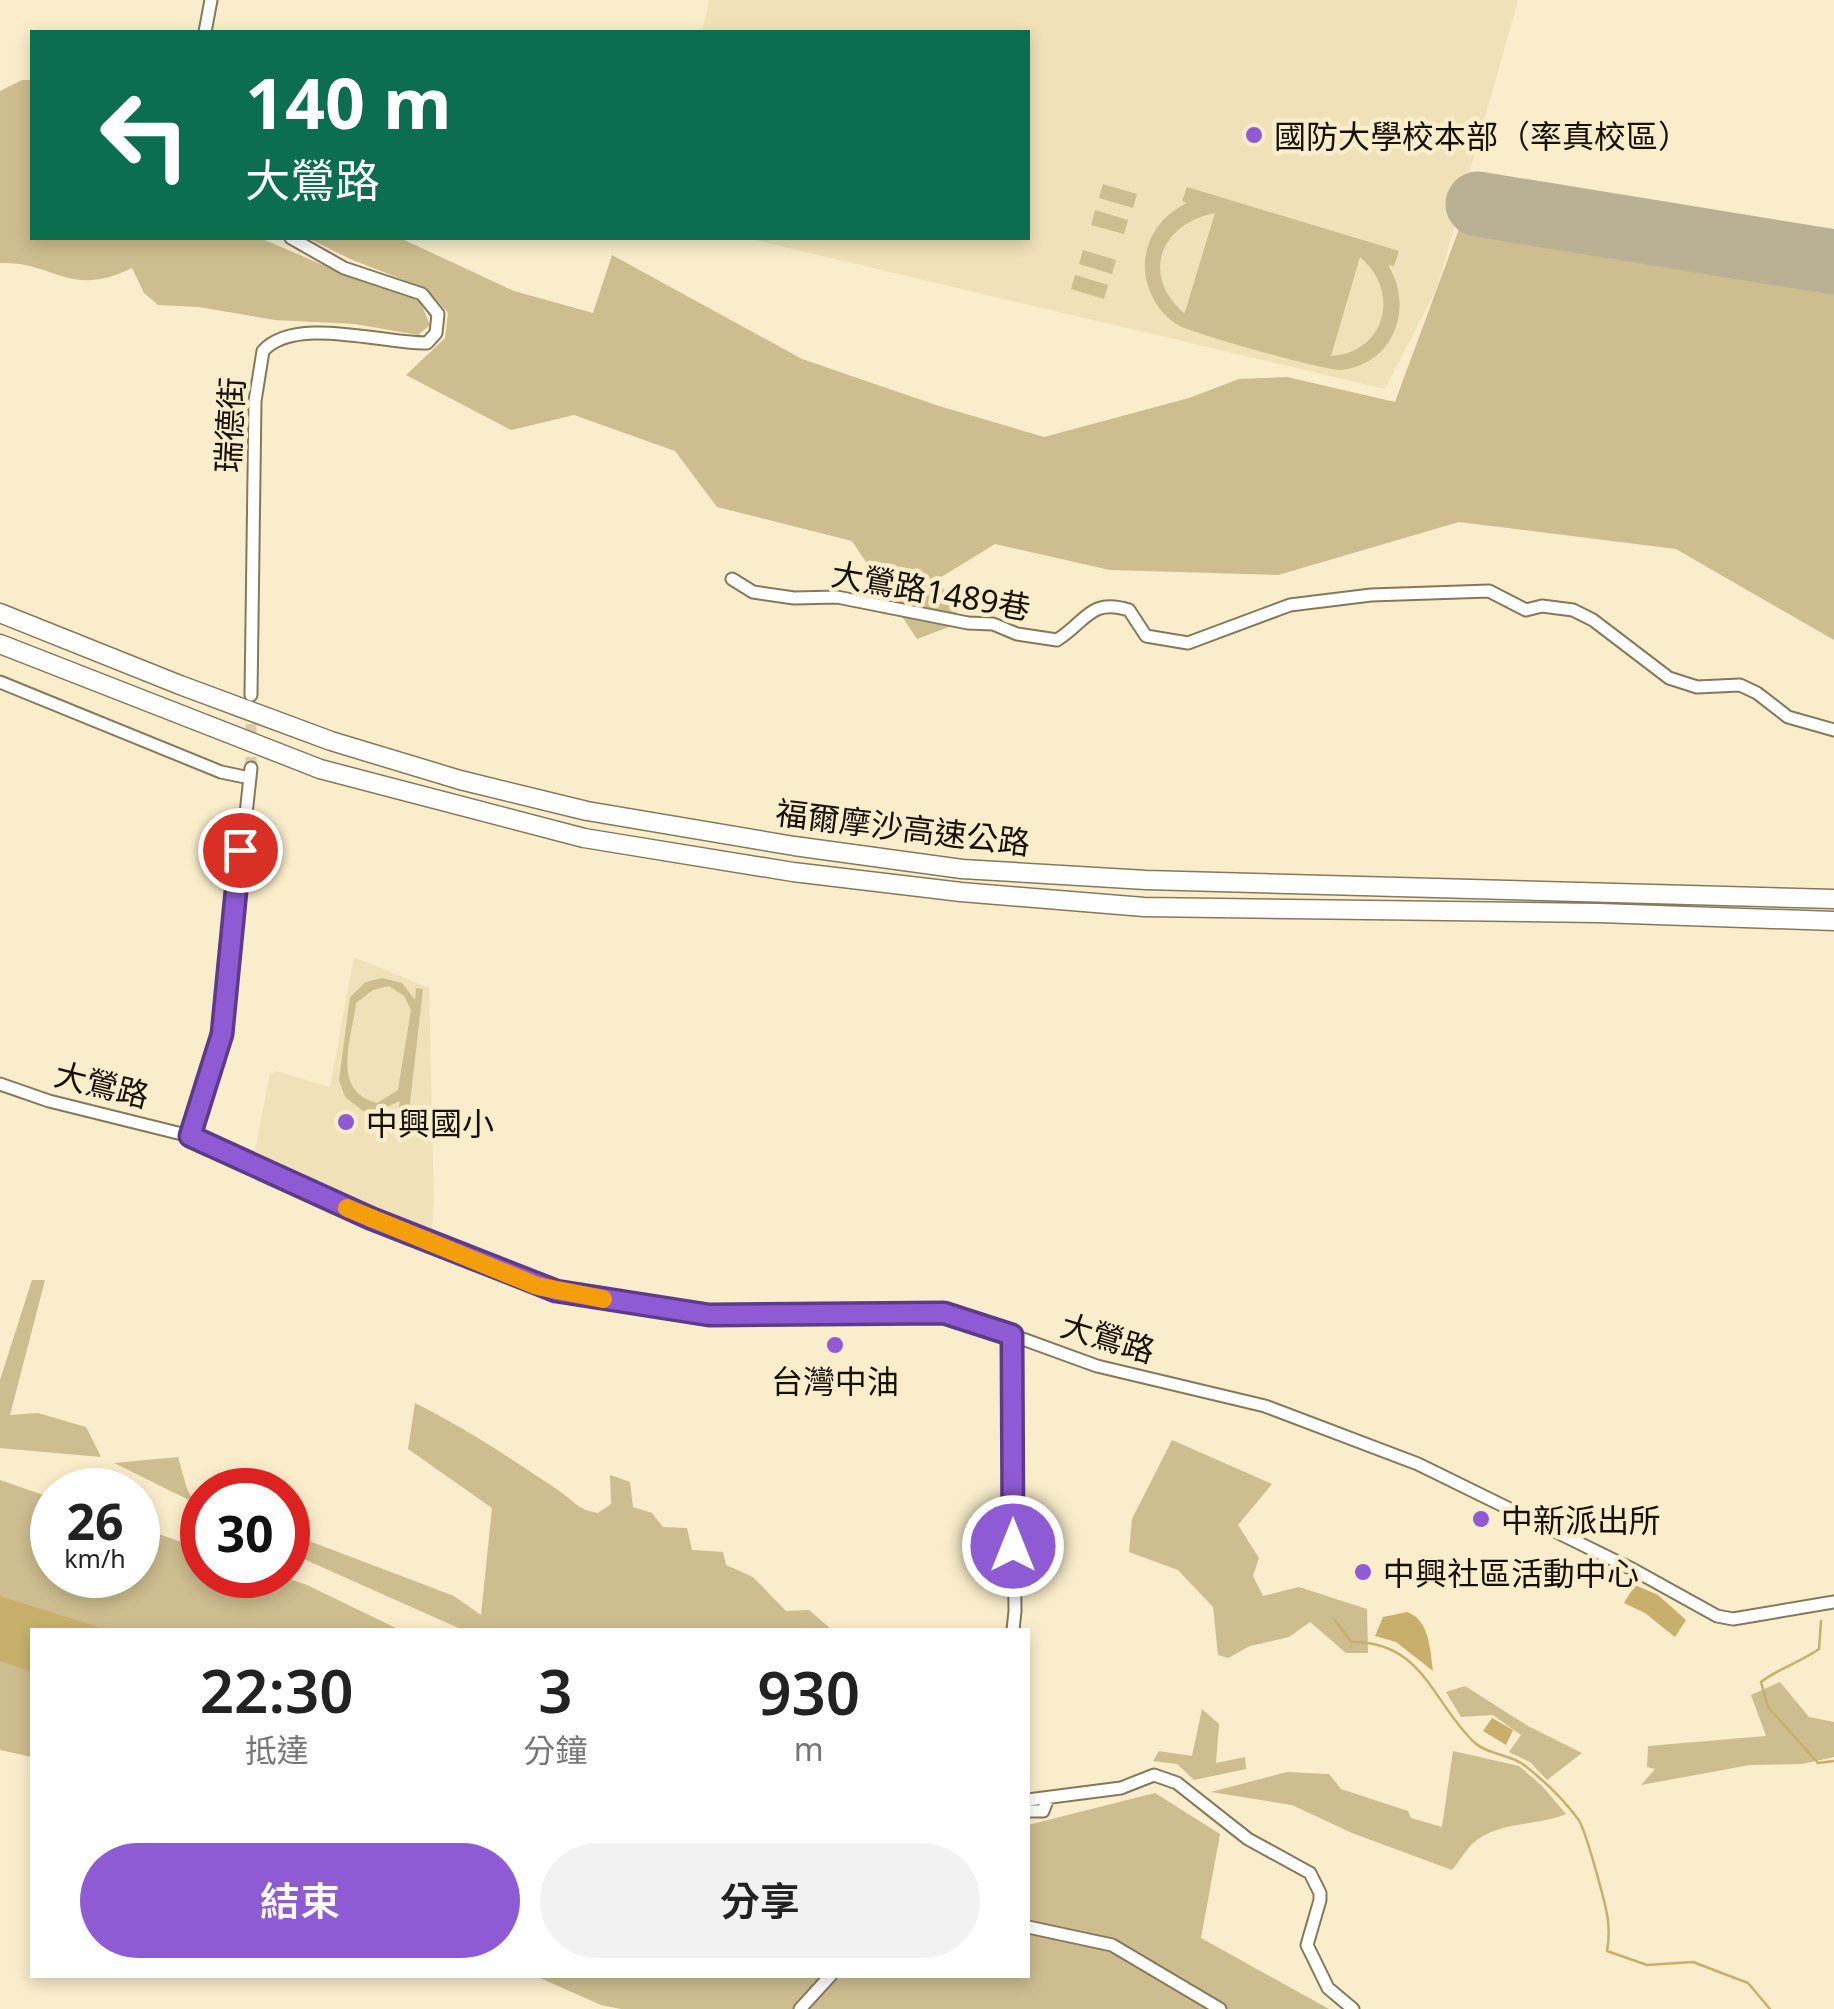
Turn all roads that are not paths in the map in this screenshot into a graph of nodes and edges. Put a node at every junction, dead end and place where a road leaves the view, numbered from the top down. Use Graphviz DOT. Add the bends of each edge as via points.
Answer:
graph roads {
  1 [pos="211,0"];
  2 [pos="205,30"];
  3 [pos="295,240"];
  4 [pos="732,579"];
  5 [pos="0,613"];
  6 [pos="0,644"];
  7 [pos="0,682"];
  8 [pos="251,695"];
  9 [pos="1834,730"];
  10 [pos="1834,900"];
  11 [pos="1834,921"];
  12 [pos="0,1084"];
  13 [pos="190,1136"];
  14 [pos="1012,1335"];
  15 [pos="1834,1602"];
  16 [pos="1013,1628"];
  17 [pos="1048,1798"];
  18 [pos="1030,1800"];
  19 [pos="1030,1811"];
  20 [pos="1030,1927"];
  21 [pos="829,1978"];
  22 [pos="800,2009"];
  23 [pos="1220,2009"];
  24 [pos="1354,2009"];
  1 -- 2 [label="street"];
  3 -- 8 [label="street, 瑞德街" via="344,268 422,294 438,314 427,343 304,335 279,338 262,351 255,401"];
  4 -- 9 [label="street, 大鶯路1489巷" via="753,592 837,597 1057,640 1096,608 1112,604 1129,610 1146,636 1188,644 1290,605 1490,592 1526,610 1573,610 1670,678 1698,688 1740,685 1788,716"];
  5 -- 10 [label="highway, 福爾摩沙高速公路" via="280,722 460,780 587,811 794,846 962,868 1146,880"];
  6 -- 11 [label="highway, 福爾摩沙高速公路" via="320,770 584,838 793,872 1144,907"];
  7 -- 13 [label="street" via="221,772 250,773 222,1034"];
  12 -- 13 [label="street, 大鶯路"];
  13 -- 14 [label="street, 大鶯路" via="382,1224 556,1291 709,1315 944,1313"];
  14 -- 15 [label="street, 大鶯路" via="1097,1366 1265,1406 1418,1464 1717,1616"];
  14 -- 16 [label="street"];
  17 -- 18 [label="street"];
  17 -- 19 [label="street" via="1043,1811"];
  17 -- 24 [label="street" via="1164,1776 1248,1839 1310,1873 1320,1900 1307,1944 1328,1988"];
  20 -- 23 [label="street" via="1112,1945"];
  21 -- 22 [label="street"];
}
